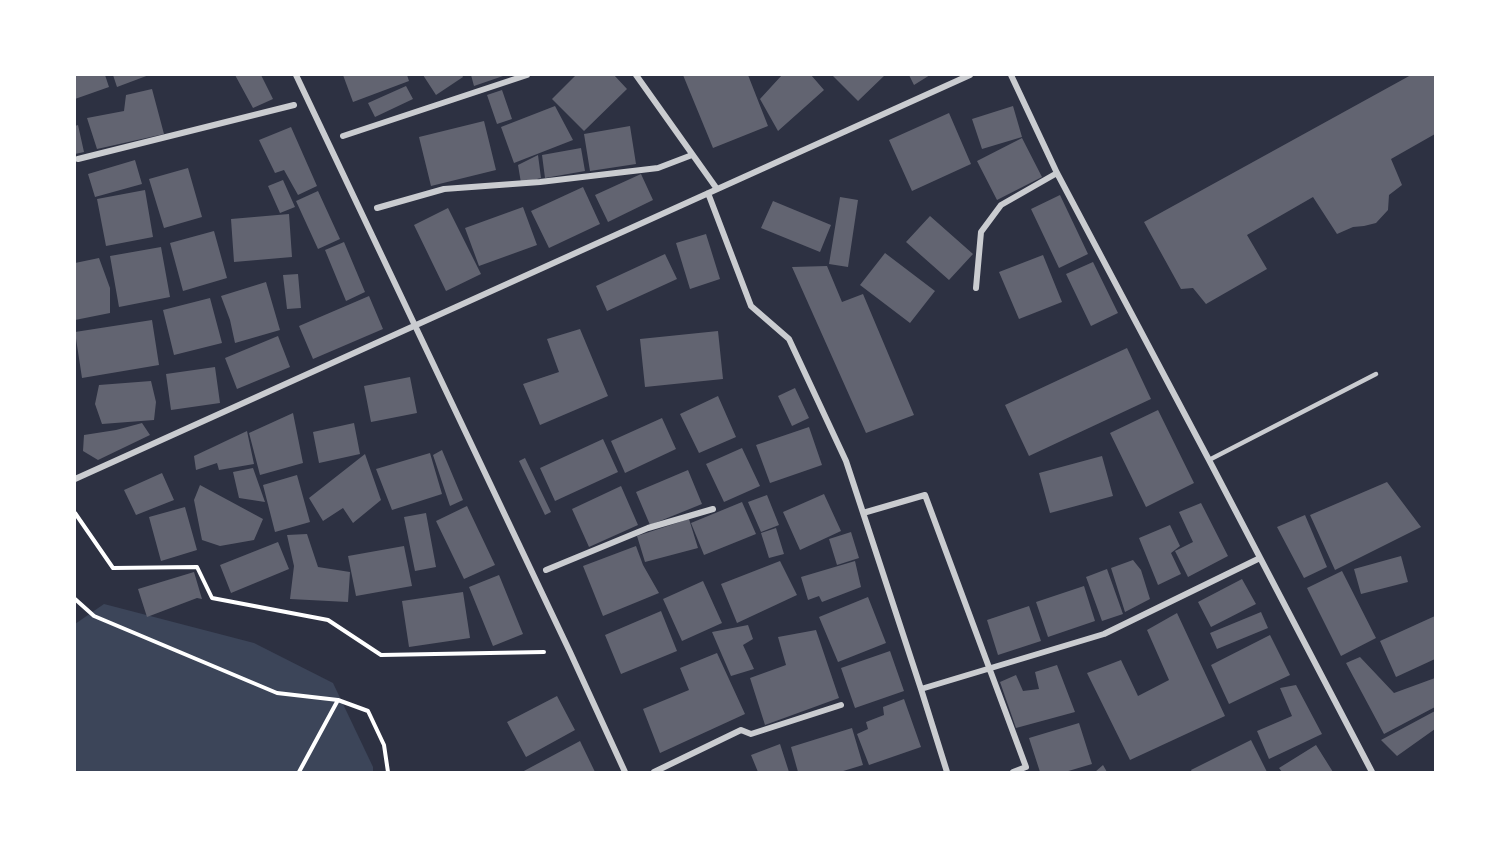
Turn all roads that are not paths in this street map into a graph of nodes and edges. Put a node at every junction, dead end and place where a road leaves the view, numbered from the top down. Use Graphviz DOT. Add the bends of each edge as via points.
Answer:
graph roads {
  1 [pos="296,75"];
  2 [pos="527,75"];
  3 [pos="636,75"];
  4 [pos="970,75"];
  5 [pos="1011,75"];
  6 [pos="294,105"];
  7 [pos="343,136"];
  8 [pos="692,155"];
  9 [pos="78,159"];
  10 [pos="1057,172"];
  11 [pos="717,189"];
  12 [pos="708,193"];
  13 [pos="376,208"];
  14 [pos="976,288"];
  15 [pos="415,326"];
  16 [pos="1376,374"];
  17 [pos="1209,460"];
  18 [pos="75,478"];
  19 [pos="713,509"];
  20 [pos="863,513"];
  21 [pos="1260,558"];
  22 [pos="546,570"];
  23 [pos="990,668"];
  24 [pos="921,689"];
  25 [pos="841,705"];
  26 [pos="625,772"];
  27 [pos="654,772"];
  28 [pos="947,772"];
  29 [pos="1013,772"];
  30 [pos="1372,772"];
  1 -- 15 [label="street"];
  2 -- 7 [label="street"];
  3 -- 8 [label="street"];
  4 -- 11 [label="street"];
  5 -- 10 [label="street"];
  6 -- 9 [label="street"];
  8 -- 11 [label="street"];
  8 -- 13 [label="street" via="658,168 444,189"];
  10 -- 14 [label="street" via="1001,205 981,232"];
  10 -- 17 [label="street"];
  11 -- 12 [label="street"];
  12 -- 15 [label="street"];
  12 -- 20 [label="street" via="751,306 789,339 846,461"];
  15 -- 18 [label="street"];
  15 -- 26 [label="street"];
  16 -- 17 [label="lane"];
  17 -- 21 [label="street"];
  19 -- 22 [label="street" via="648,528"];
  20 -- 23 [label="street" via="925,495"];
  20 -- 24 [label="street"];
  21 -- 23 [label="street" via="1104,634"];
  21 -- 30 [label="street"];
  23 -- 24 [label="street"];
  23 -- 29 [label="street" via="1026,768"];
  24 -- 28 [label="street"];
  25 -- 27 [label="street" via="751,734 741,730"];
}
